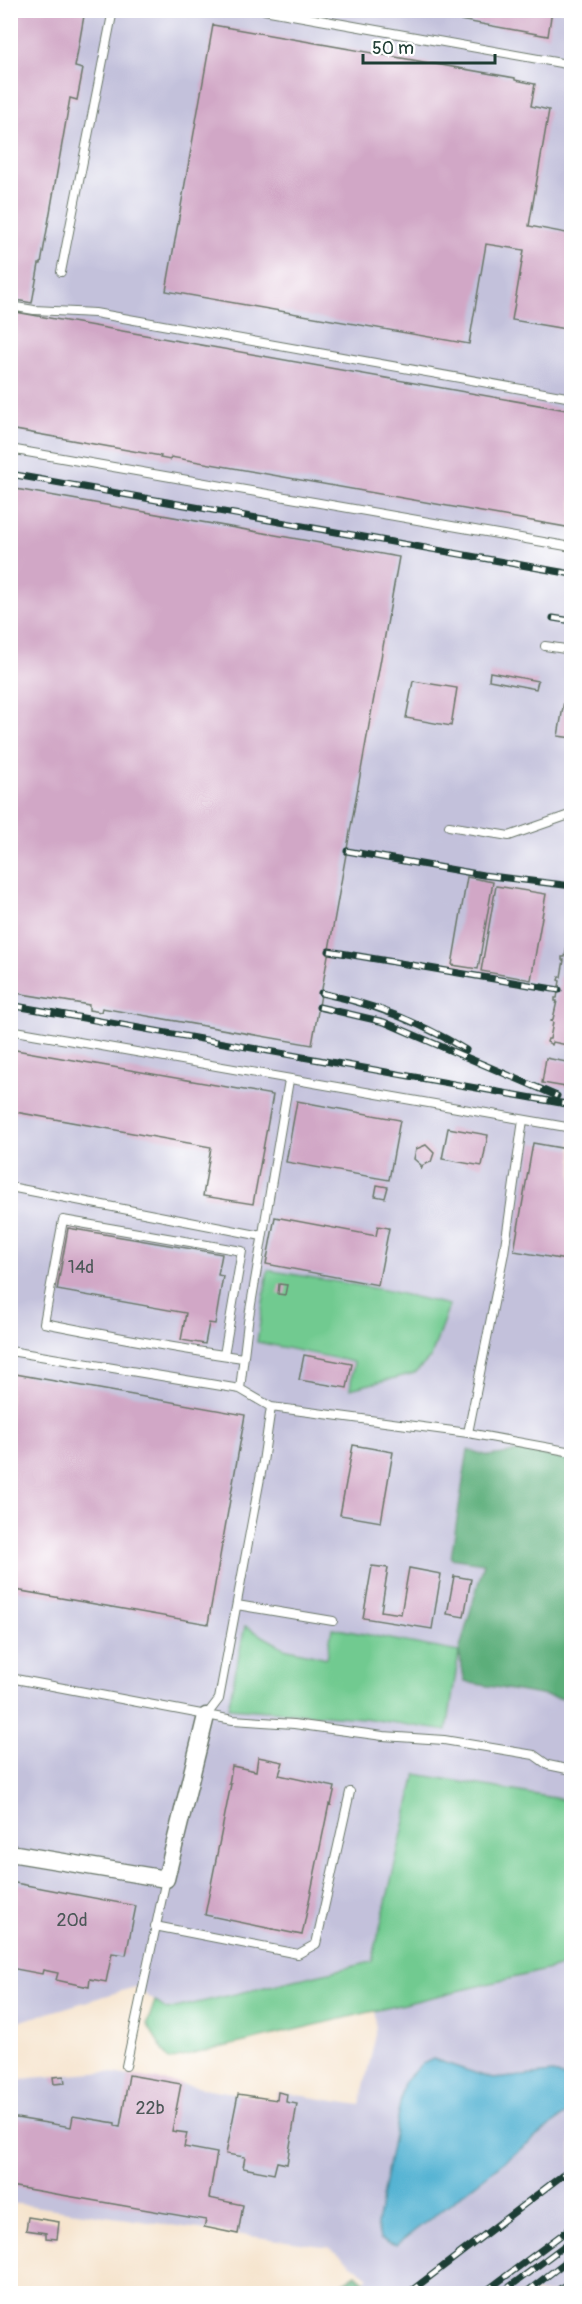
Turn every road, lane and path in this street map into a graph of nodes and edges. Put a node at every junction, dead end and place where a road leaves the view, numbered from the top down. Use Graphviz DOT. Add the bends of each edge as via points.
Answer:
graph roads {
  1 [pos="113,10"];
  2 [pos="264,10"];
  3 [pos="572,65"];
  4 [pos="61,273"];
  5 [pos="10,306"];
  6 [pos="572,398"];
  7 [pos="10,449"];
  8 [pos="572,547"];
  9 [pos="545,646"];
  10 [pos="572,650"];
  11 [pos="572,814"];
  12 [pos="448,826"];
  13 [pos="10,1030"];
  14 [pos="289,1080"];
  15 [pos="523,1120"];
  16 [pos="572,1128"];
  17 [pos="10,1187"];
  18 [pos="262,1236"];
  19 [pos="10,1351"];
  20 [pos="224,1355"];
  21 [pos="243,1358"];
  22 [pos="240,1389"];
  23 [pos="271,1407"];
  24 [pos="468,1432"];
  25 [pos="572,1452"];
  26 [pos="237,1605"];
  27 [pos="333,1621"];
  28 [pos="10,1678"];
  29 [pos="206,1716"];
  30 [pos="572,1770"];
  31 [pos="350,1792"];
  32 [pos="10,1853"];
  33 [pos="166,1879"];
  34 [pos="155,1926"];
  35 [pos="126,2066"];
  1 -- 4 [label="lane"];
  2 -- 3 [label="lane"];
  5 -- 6 [label="lane" via="95,313"];
  7 -- 8 [label="lane"];
  9 -- 10 [label="lane"];
  11 -- 12 [label="lane" via="509,836"];
  13 -- 14 [label="lane"];
  14 -- 15 [label="lane"];
  14 -- 18 [label="lane"];
  15 -- 16 [label="lane"];
  15 -- 24 [label="lane" via="504,1252"];
  17 -- 18 [label="lane"];
  18 -- 21 [label="lane"];
  19 -- 22 [label="lane"];
  20 -- 20 [label="lane" via="44,1323 63,1220 242,1251"];
  20 -- 21 [label="lane"];
  21 -- 22 [label="lane"];
  22 -- 23 [label="lane"];
  23 -- 24 [label="lane"];
  23 -- 26 [label="lane"];
  24 -- 25 [label="lane"];
  26 -- 27 [label="lane"];
  26 -- 29 [label="lane" via="219,1700"];
  28 -- 29 [label="lane"];
  29 -- 30 [label="lane" via="444,1740 534,1755 548,1765"];
  29 -- 33 [label="street"];
  31 -- 34 [label="lane" via="316,1944 298,1954"];
  32 -- 33 [label="street"];
  33 -- 34 [label="lane"];
  34 -- 35 [label="lane"];
}
